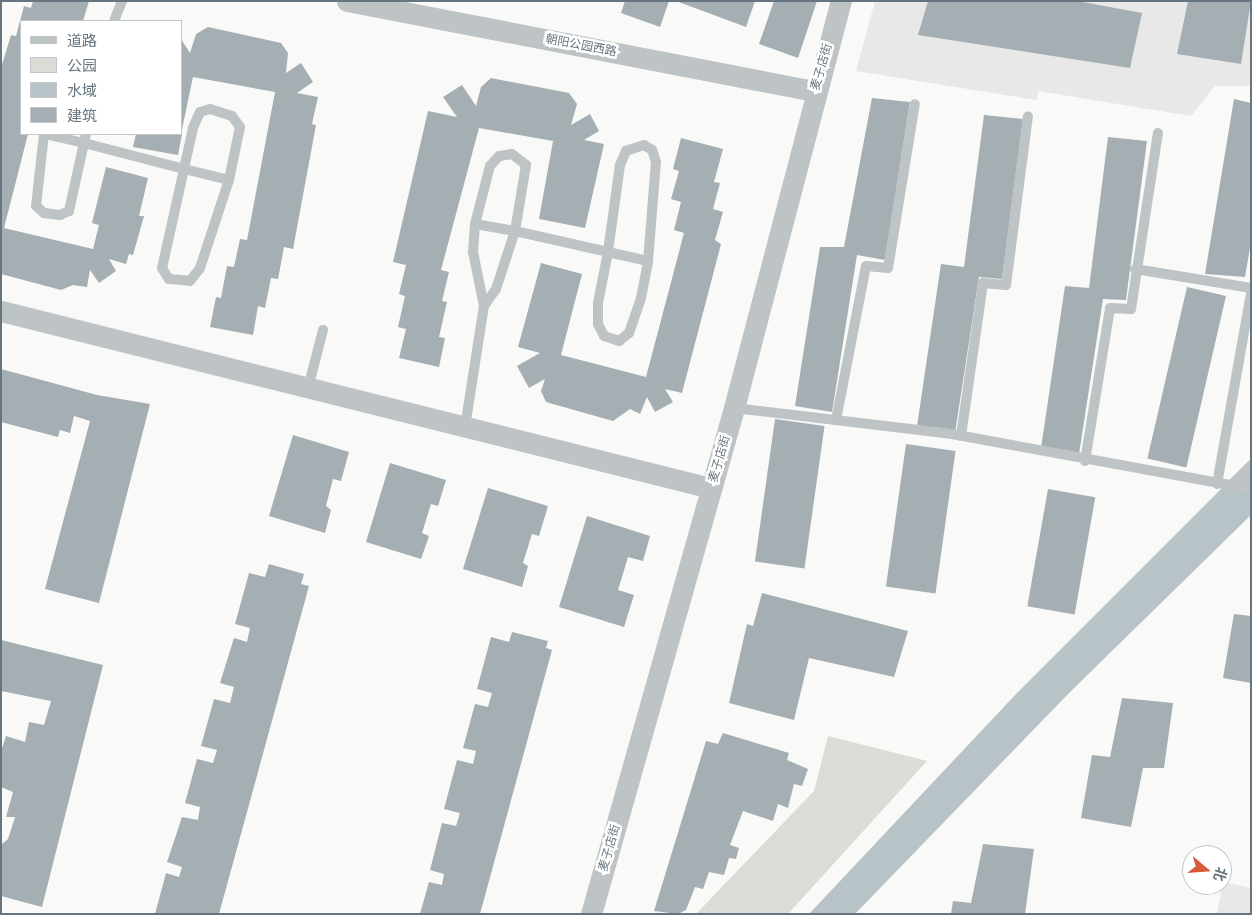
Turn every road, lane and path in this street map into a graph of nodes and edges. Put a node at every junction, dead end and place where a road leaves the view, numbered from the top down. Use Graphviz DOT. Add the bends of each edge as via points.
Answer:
graph roads {
  1 [pos="122,1"];
  2 [pos="347,1"];
  3 [pos="841,1"];
  4 [pos="114,20"];
  5 [pos="815,91"];
  6 [pos="916,104"];
  7 [pos="1028,116"];
  8 [pos="1158,133"];
  9 [pos="44,135"];
  10 [pos="52,135"];
  11 [pos="85,139"];
  12 [pos="184,169"];
  13 [pos="229,180"];
  14 [pos="474,224"];
  15 [pos="515,231"];
  16 [pos="608,252"];
  17 [pos="648,260"];
  18 [pos="1135,268"];
  19 [pos="1251,288"];
  20 [pos="1251,293"];
  21 [pos="484,306"];
  22 [pos="1,311"];
  23 [pos="323,330"];
  24 [pos="308,388"];
  25 [pos="734,408"];
  26 [pos="836,420"];
  27 [pos="465,427"];
  28 [pos="961,436"];
  29 [pos="1085,460"];
  30 [pos="1251,466"];
  31 [pos="1217,484"];
  32 [pos="1231,485"];
  33 [pos="711,488"];
  34 [pos="1251,489"];
  35 [pos="592,914"];
  1 -- 4 [label="lane"];
  2 -- 5 [label="street, 朝阳公园西路"];
  3 -- 5 [label="street, 麦子店街"];
  5 -- 25 [label="street, 麦子店街"];
  6 -- 26 [label="lane" via="888,268 866,266"];
  7 -- 28 [label="lane" via="1006,286 983,283"];
  8 -- 18 [label="lane"];
  9 -- 11 [label="lane" via="36,206 44,213 60,215 68,211"];
  10 -- 11 [label="lane"];
  11 -- 12 [label="lane"];
  12 -- 13 [label="lane"];
  12 -- 13 [label="lane" via="193,128 200,112 210,109 232,116 240,127"];
  12 -- 13 [label="lane" via="162,268 174,281 190,280 200,268"];
  14 -- 15 [label="lane"];
  14 -- 15 [label="lane" via="490,166 499,156 512,154 526,165"];
  14 -- 21 [label="lane" via="472,252"];
  15 -- 16 [label="lane"];
  15 -- 21 [label="lane" via="496,289"];
  16 -- 17 [label="lane"];
  16 -- 17 [label="lane" via="598,303 598,324 604,336 618,340 629,333 641,298"];
  16 -- 17 [label="lane" via="620,165 626,152 644,145 652,150 656,162"];
  18 -- 19 [label="lane"];
  18 -- 29 [label="lane" via="1131,308 1110,308"];
  20 -- 31 [label="lane"];
  21 -- 27 [label="lane"];
  22 -- 24 [label="street"];
  23 -- 24 [label="lane"];
  24 -- 27 [label="street"];
  25 -- 26 [label="lane"];
  25 -- 33 [label="street, 麦子店街"];
  26 -- 28 [label="lane"];
  27 -- 33 [label="street"];
  28 -- 29 [label="lane"];
  29 -- 31 [label="lane"];
  30 -- 32 [label="lane"];
  31 -- 32 [label="lane"];
  32 -- 34 [label="lane"];
  33 -- 35 [label="street, 麦子店街"];
}
